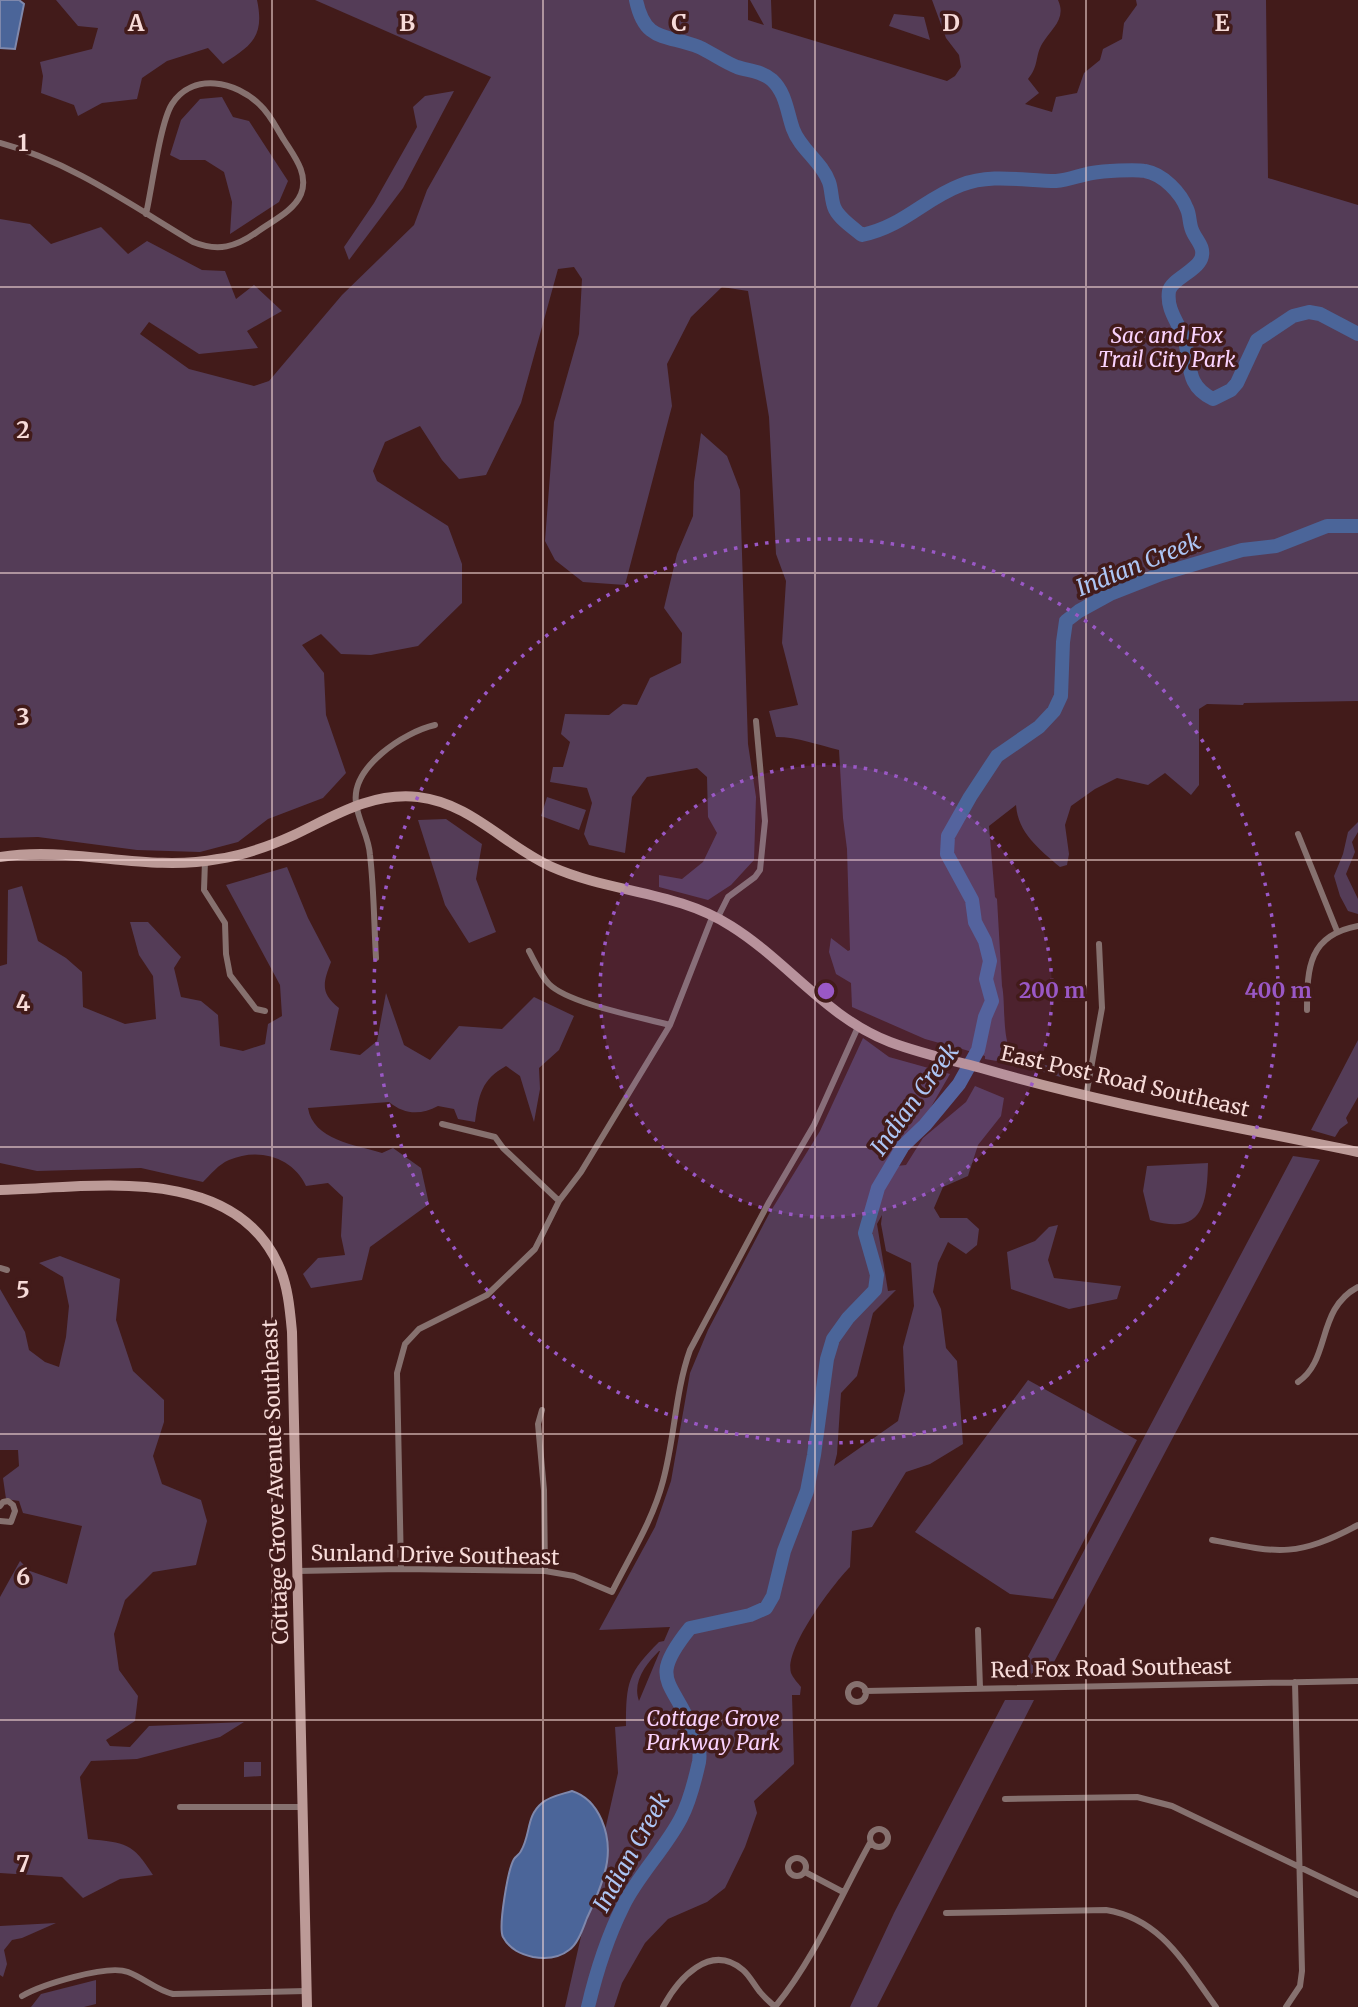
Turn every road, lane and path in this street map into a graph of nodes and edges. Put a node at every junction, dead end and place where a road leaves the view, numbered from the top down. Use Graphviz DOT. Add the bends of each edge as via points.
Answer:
graph roads {
  1 [pos="0,143"];
  2 [pos="146,214"];
  3 [pos="756,721"];
  4 [pos="435,725"];
  5 [pos="356,805"];
  6 [pos="1298,834"];
  7 [pos="0,857"];
  8 [pos="205,862"];
  9 [pos="716,916"];
  10 [pos="1358,926"];
  11 [pos="1337,931"];
  12 [pos="1099,944"];
  13 [pos="528,951"];
  14 [pos="376,958"];
  15 [pos="1307,1010"];
  16 [pos="265,1011"];
  17 [pos="670,1025"];
  18 [pos="858,1027"];
  19 [pos="1086,1096"];
  20 [pos="442,1124"];
  21 [pos="1358,1152"];
  22 [pos="0,1190"];
  23 [pos="559,1201"];
  24 [pos="1358,1287"];
  25 [pos="1298,1382"];
  26 [pos="542,1410"];
  27 [pos="0,1506"];
  28 [pos="0,1521"];
  29 [pos="1358,1525"];
  30 [pos="1212,1540"];
  31 [pos="401,1569"];
  32 [pos="297,1571"];
  33 [pos="545,1571"];
  34 [pos="978,1630"];
  35 [pos="1358,1681"];
  36 [pos="1295,1682"];
  37 [pos="980,1688"];
  38 [pos="865,1692"];
  39 [pos="1004,1799"];
  40 [pos="180,1807"];
  41 [pos="302,1807"];
  42 [pos="870,1843"];
  43 [pos="1299,1866"];
  44 [pos="805,1872"];
  45 [pos="843,1892"];
  46 [pos="1358,1895"];
  47 [pos="946,1913"];
  48 [pos="306,1991"];
  49 [pos="22,1996"];
  50 [pos="307,2007"];
  51 [pos="663,2007"];
  52 [pos="775,2007"];
  53 [pos="1216,2007"];
  54 [pos="1286,2007"];
  1 -- 2 [label="street" via="67,166"];
  2 -- 2 [label="street" via="206,247 237,246 292,207 303,187 303,175 262,106 228,85 208,82 194,86 171,105"];
  3 -- 9 [label="street" via="765,821 760,870 728,897"];
  4 -- 5 [label="street" via="410,734 385,751 363,775"];
  5 -- 8 [label="main road, East Post Road Southeast" via="265,847"];
  5 -- 9 [label="main road, East Post Road Southeast" via="395,797 434,800 473,816 551,867 676,900"];
  5 -- 14 [label="street" via="370,853"];
  6 -- 11 [label="street"];
  7 -- 8 [label="main road, East Post Road Southeast"];
  8 -- 16 [label="street" via="204,890 225,923 230,975 257,1009"];
  9 -- 17 [label="street"];
  9 -- 18 [label="main road, East Post Road Southeast" via="761,946"];
  10 -- 11 [label="street"];
  11 -- 15 [label="street" via="1314,952"];
  12 -- 19 [label="street" via="1102,1008"];
  13 -- 17 [label="street" via="559,992"];
  17 -- 23 [label="street"];
  18 -- 19 [label="main road, East Post Road Southeast" via="890,1042"];
  18 -- 33 [label="street, Sunland Drive Southeast" via="814,1125 690,1350 664,1480 612,1592 574,1576"];
  19 -- 21 [label="main road, East Post Road Southeast"];
  20 -- 23 [label="street" via="495,1137"];
  22 -- 32 [label="main road, Cottage Grove Avenue Southeast" via="167,1189 224,1208 262,1238 278,1265 290,1310"];
  23 -- 31 [label="street" via="535,1248 487,1295 419,1329 402,1351 396,1386"];
  24 -- 25 [label="street" via="1331,1313 1310,1374"];
  26 -- 33 [label="street" via="538,1424"];
  27 -- 28 [label="street" via="8,1501 15,1511 11,1522"];
  29 -- 30 [label="street" via="1299,1550"];
  31 -- 32 [label="street, Sunland Drive Southeast"];
  31 -- 33 [label="street, Sunland Drive Southeast"];
  32 -- 41 [label="main road, Cottage Grove Avenue Southeast"];
  34 -- 37 [label="street"];
  35 -- 36 [label="street, Red Fox Road Southeast"];
  36 -- 37 [label="street, Red Fox Road Southeast"];
  36 -- 43 [label="street"];
  37 -- 38 [label="street, Red Fox Road Southeast"];
  39 -- 43 [label="street" via="1153,1800"];
  40 -- 41 [label="street"];
  41 -- 48 [label="main road, Cottage Grove Avenue Southeast"];
  42 -- 45 [label="street"];
  43 -- 46 [label="street"];
  43 -- 54 [label="street" via="1302,1971 1300,1986"];
  44 -- 45 [label="street"];
  45 -- 52 [label="street" via="790,1989"];
  47 -- 53 [label="street" via="1121,1912 1167,1940"];
  48 -- 49 [label="street" via="173,1994 113,1970 35,1988"];
  48 -- 50 [label="main road, Cottage Grove Avenue Southeast"];
  51 -- 52 [label="street" via="690,1969 717,1960 743,1970"];
}
